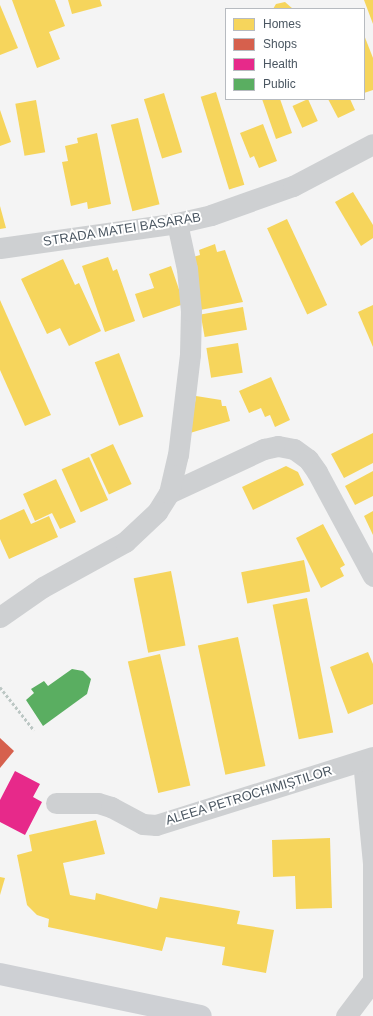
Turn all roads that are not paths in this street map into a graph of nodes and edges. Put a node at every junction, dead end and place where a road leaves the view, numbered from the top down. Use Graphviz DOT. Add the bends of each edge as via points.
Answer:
graph roads {
  1 [pos="373,144"];
  2 [pos="178,223"];
  3 [pos="0,248"];
  4 [pos="169,493"];
  5 [pos="373,576"];
  6 [pos="0,617"];
  7 [pos="368,759"];
  8 [pos="56,803"];
  9 [pos="0,974"];
  10 [pos="372,985"];
  11 [pos="201,1016"];
  12 [pos="346,1016"];
  1 -- 2 [label="street, STRADA MATEI BASARAB" via="293,186 252,202"];
  2 -- 3 [label="street, STRADA MATEI BASARAB"];
  2 -- 4 [label="street" via="187,269 191,311 190,354 178,455"];
  4 -- 5 [label="street" via="264,449 278,446 294,449 308,458 317,472"];
  4 -- 6 [label="street" via="157,512 125,542 43,588"];
  7 -- 8 [label="street, ALEEA PETROCHIMIȘTILOR" via="156,825 139,822 111,806 98,803"];
  7 -- 10 [label="street" via="373,863"];
  9 -- 11 [label="main road"];
  10 -- 12 [label="street"];
}
